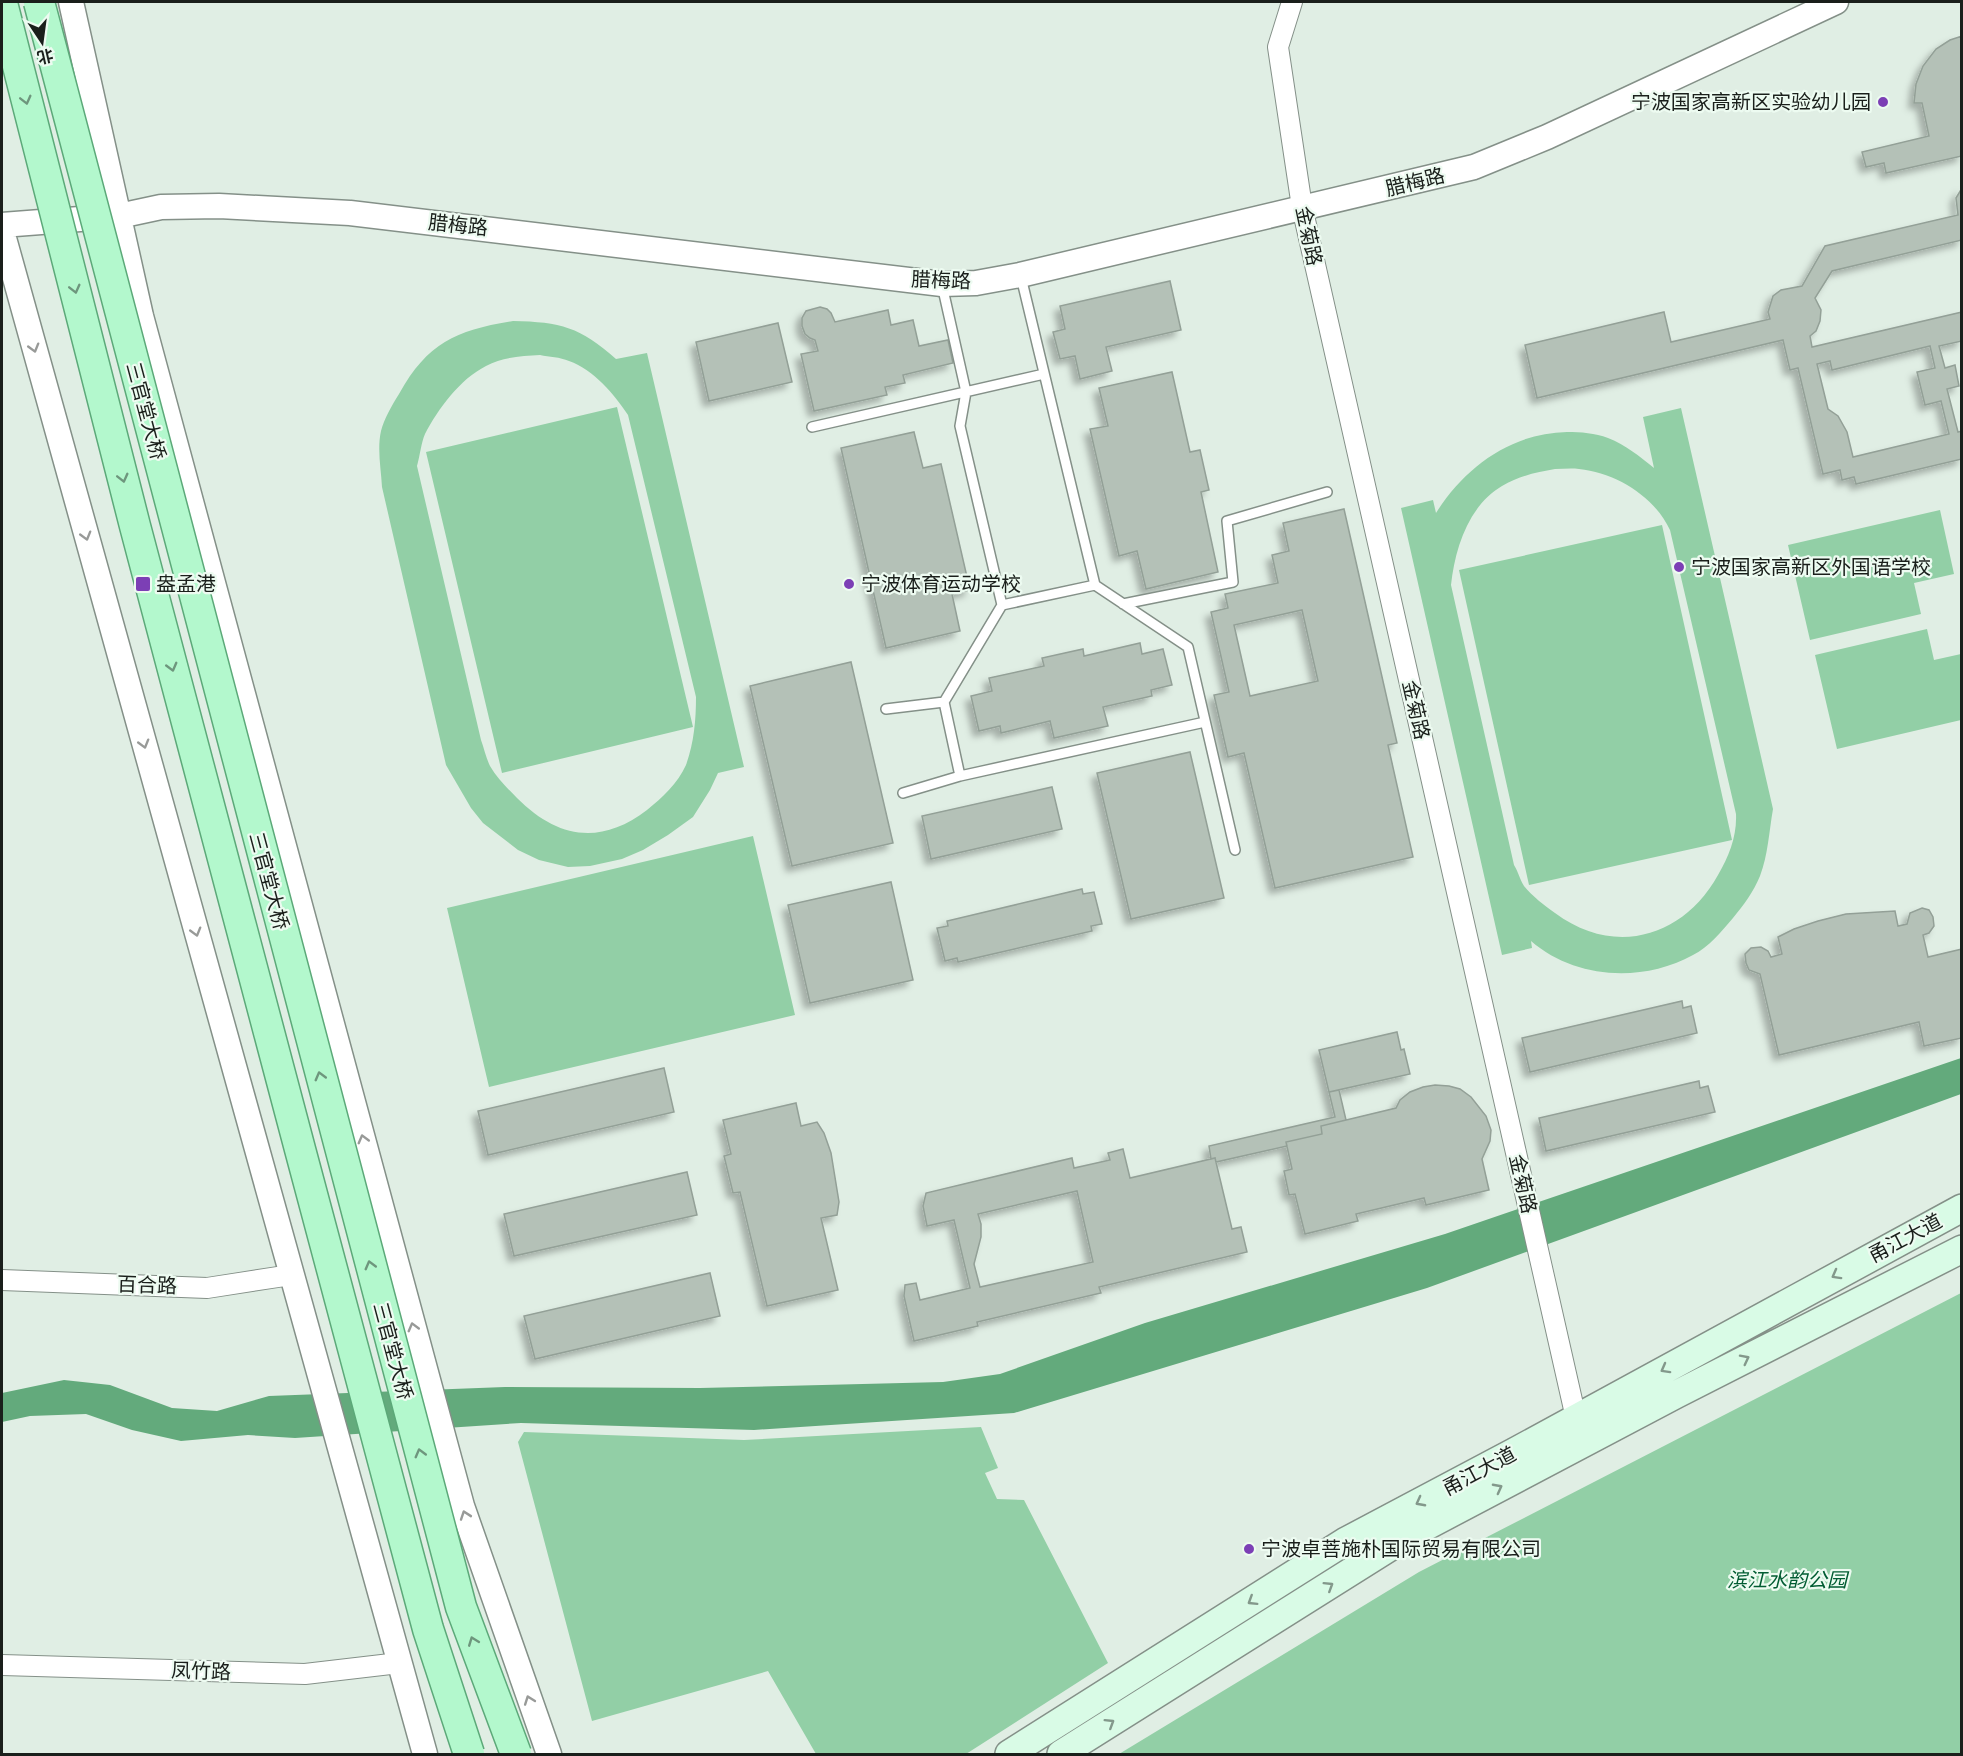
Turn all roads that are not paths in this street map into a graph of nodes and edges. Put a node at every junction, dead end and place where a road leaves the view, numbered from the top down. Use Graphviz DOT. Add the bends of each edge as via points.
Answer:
graph roads {
  1 [pos="39,2"];
  2 [pos="71,2"];
  3 [pos="1292,2"];
  4 [pos="1836,2"];
  5 [pos="2,3"];
  6 [pos="1302,207"];
  7 [pos="118,216"];
  8 [pos="2,225"];
  9 [pos="2,231"];
  10 [pos="1020,275"];
  11 [pos="942,284"];
  12 [pos="1044,374"];
  13 [pos="966,392"];
  14 [pos="812,428"];
  15 [pos="1327,492"];
  16 [pos="1095,585"];
  17 [pos="1122,604"];
  18 [pos="1002,605"];
  19 [pos="944,702"];
  20 [pos="886,709"];
  21 [pos="1205,722"];
  22 [pos="960,776"];
  23 [pos="903,793"];
  24 [pos="1235,850"];
  25 [pos="1962,1208"];
  26 [pos="1962,1249"];
  27 [pos="291,1275"];
  28 [pos="2,1280"];
  29 [pos="1576,1418"];
  30 [pos="399,1663"];
  31 [pos="2,1665"];
  32 [pos="425,1755"];
  33 [pos="469,1755"];
  34 [pos="516,1755"];
  35 [pos="549,1755"];
  36 [pos="1009,1755"];
  37 [pos="1061,1755"];
  34 -- 1 [label="main road, 三官堂大桥, one-way, bridge" via="458,1596"];
  2 -- 7 [label="street"];
  3 -- 6 [label="street, 金菊路" via="1278,47"];
  4 -- 6 [label="street, 腊梅路" via="1504,156 1474,167"];
  5 -- 33 [label="main road, 三官堂大桥, one-way, bridge" via="135,526 428,1629"];
  6 -- 10 [label="street, 腊梅路"];
  6 -- 29 [label="street, 金菊路"];
  7 -- 8 [label="street, 腊梅路"];
  7 -- 11 [label="street, 腊梅路" via="160,207 219,206 350,213"];
  35 -- 7 [label="street, one-way" via="462,1506 141,316"];
  9 -- 27 [label="street, one-way"];
  10 -- 11 [label="street, 腊梅路"];
  10 -- 12 [label="lane"];
  11 -- 13 [label="lane"];
  12 -- 13 [label="lane"];
  12 -- 16 [label="lane"];
  13 -- 14 [label="lane"];
  13 -- 18 [label="lane" via="960,426"];
  15 -- 17 [label="lane" via="1227,521 1233,582"];
  16 -- 17 [label="lane"];
  16 -- 18 [label="lane"];
  17 -- 21 [label="lane" via="1188,647"];
  18 -- 19 [label="lane"];
  19 -- 20 [label="lane"];
  19 -- 22 [label="lane"];
  21 -- 22 [label="lane"];
  21 -- 24 [label="lane"];
  22 -- 23 [label="lane"];
  25 -- 29 [label="main road, 甬江大道, one-way"];
  37 -- 26 [label="main road, 甬江大道, one-way" via="1406,1537"];
  27 -- 28 [label="street, 百合路" via="207,1288"];
  27 -- 30 [label="street"];
  29 -- 36 [label="main road, 甬江大道, one-way" via="1346,1541"];
  30 -- 31 [label="street, 凤竹路" via="305,1674"];
  30 -- 32 [label="street"];
}
